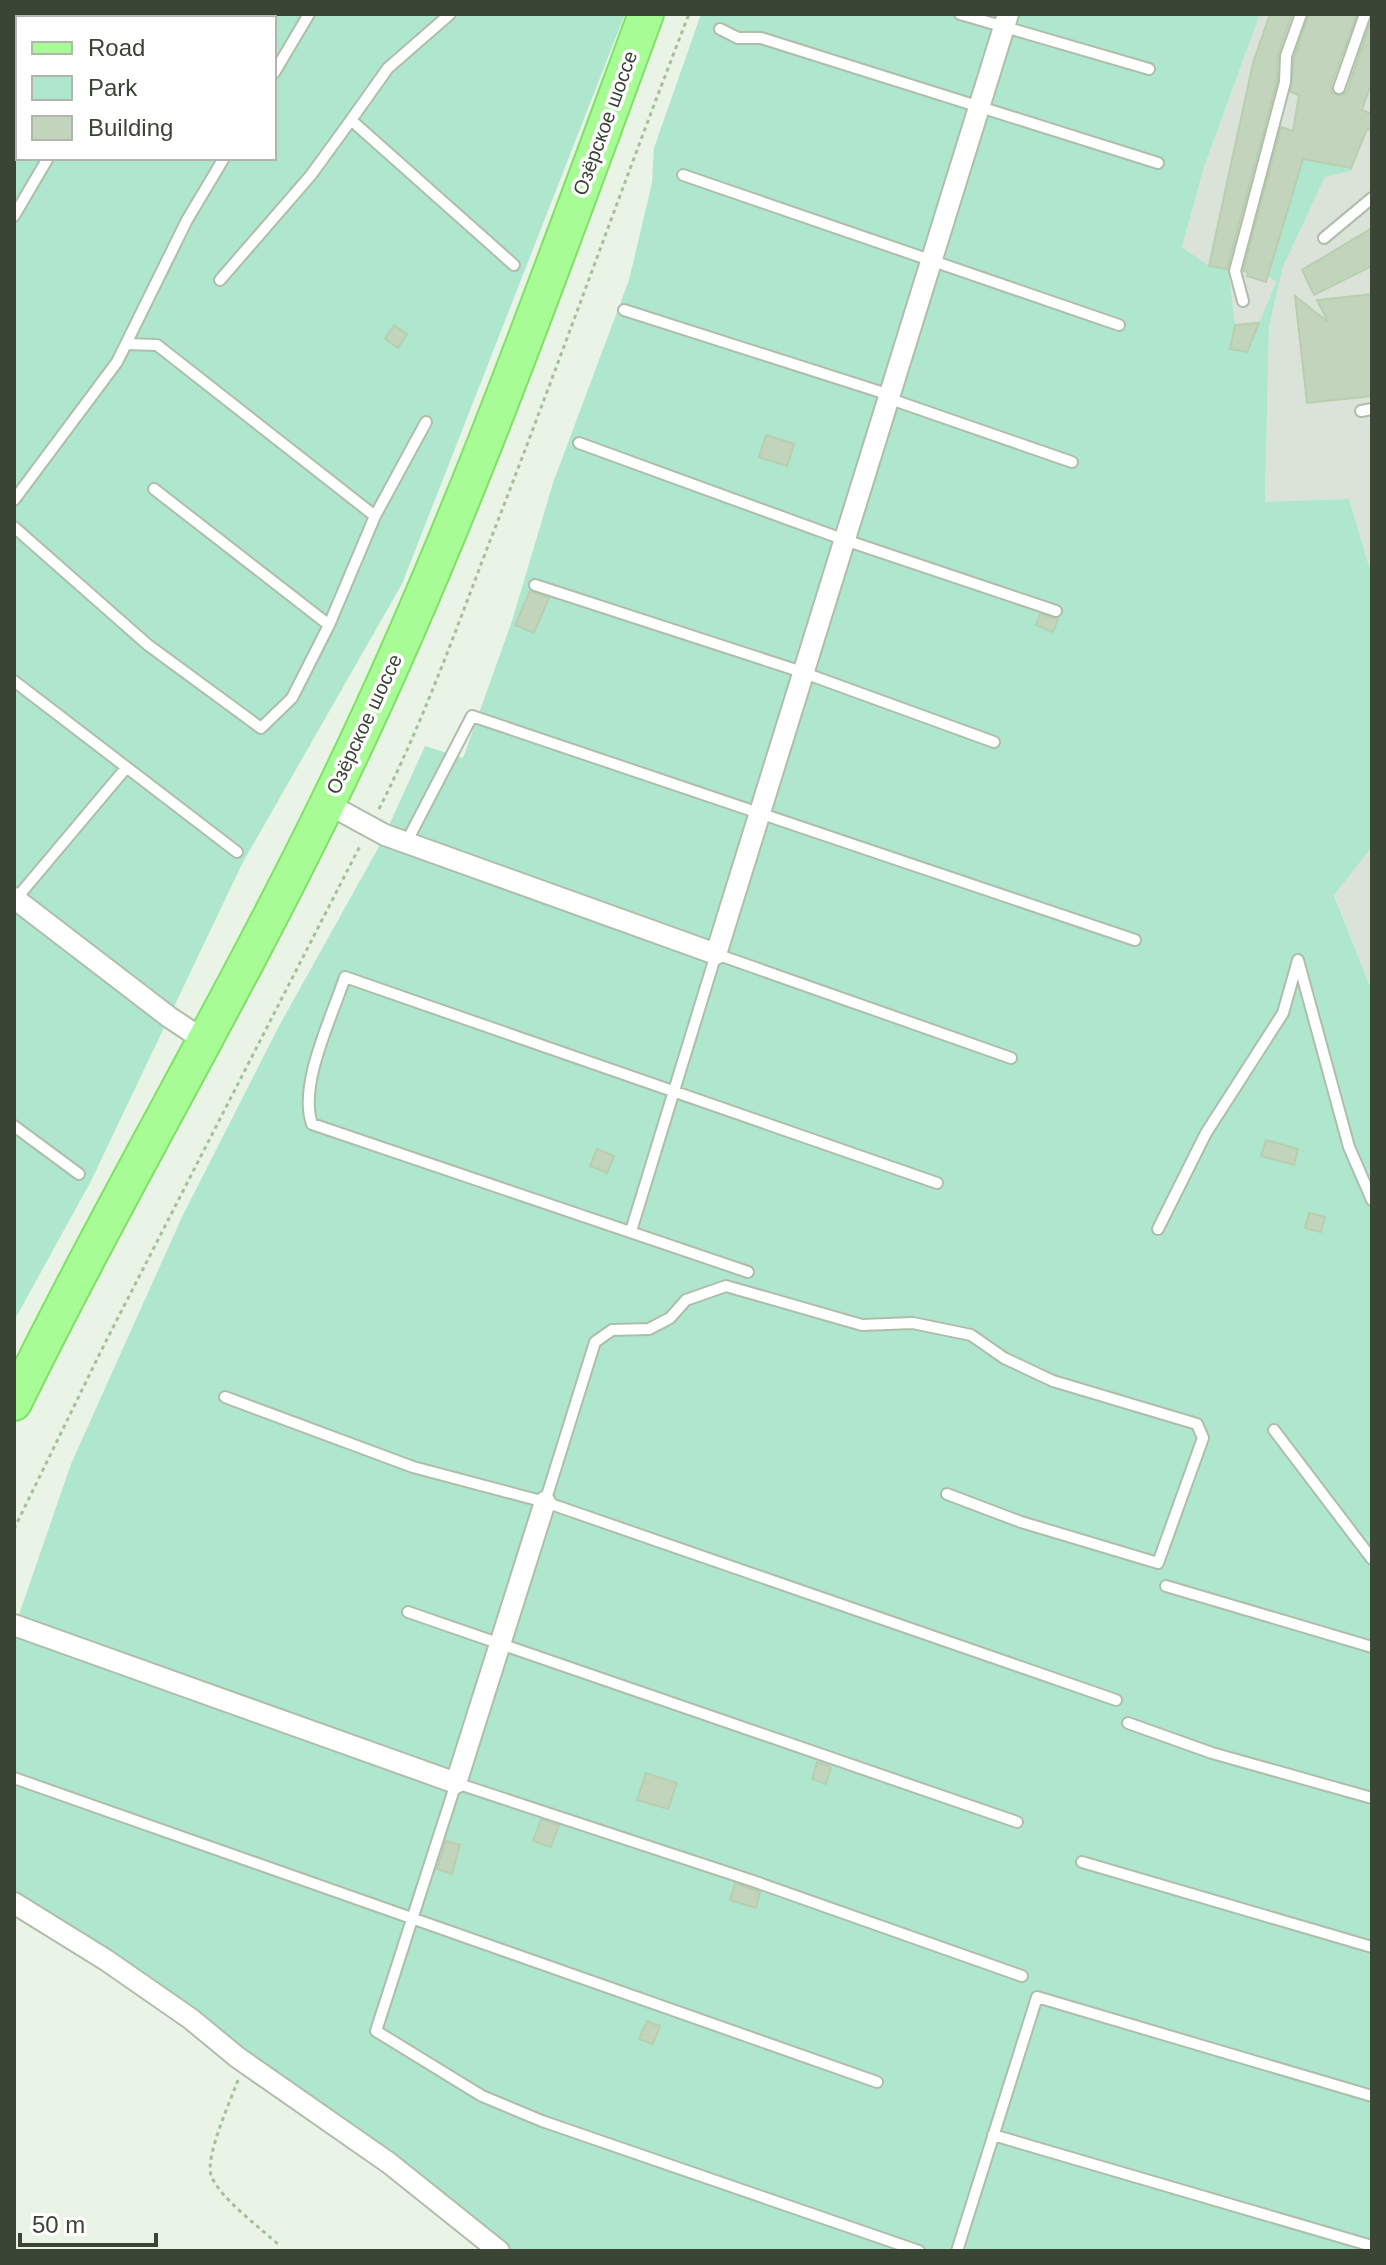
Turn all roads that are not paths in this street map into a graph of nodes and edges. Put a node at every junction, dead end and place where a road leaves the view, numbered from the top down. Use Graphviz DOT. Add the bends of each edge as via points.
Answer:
graph roads {
  1 [pos="309,14"];
  2 [pos="450,14"];
  3 [pos="646,14"];
  4 [pos="960,14"];
  5 [pos="1301,14"];
  6 [pos="1365,14"];
  7 [pos="1006,21"];
  8 [pos="720,29"];
  9 [pos="1149,69"];
  10 [pos="276,70"];
  11 [pos="1339,88"];
  12 [pos="979,109"];
  13 [pos="351,120"];
  14 [pos="47,160"];
  15 [pos="223,160"];
  16 [pos="1158,163"];
  17 [pos="683,175"];
  18 [pos="1372,198"];
  19 [pos="14,216"];
  20 [pos="1324,238"];
  21 [pos="931,261"];
  22 [pos="514,265"];
  23 [pos="220,280"];
  24 [pos="1243,301"];
  25 [pos="624,310"];
  26 [pos="1119,325"];
  27 [pos="126,344"];
  28 [pos="890,395"];
  29 [pos="426,422"];
  30 [pos="579,443"];
  31 [pos="1072,462"];
  32 [pos="154,489"];
  33 [pos="14,500"];
  34 [pos="375,516"];
  35 [pos="14,527"];
  36 [pos="845,540"];
  37 [pos="535,585"];
  38 [pos="1056,611"];
  39 [pos="329,625"];
  40 [pos="803,674"];
  41 [pos="14,681"];
  42 [pos="994,742"];
  43 [pos="126,768"];
  44 [pos="328,804"];
  45 [pos="761,811"];
  46 [pos="406,843"];
  47 [pos="237,852"];
  48 [pos="15,899"];
  49 [pos="1135,940"];
  50 [pos="716,954"];
  51 [pos="205,1041"];
  52 [pos="1011,1058"];
  53 [pos="673,1093"];
  54 [pos="14,1126"];
  55 [pos="79,1174"];
  56 [pos="937,1183"];
  57 [pos="1372,1200"];
  58 [pos="1158,1229"];
  59 [pos="631,1231"];
  60 [pos="748,1272"];
  61 [pos="225,1397"];
  62 [pos="14,1403"];
  63 [pos="1274,1430"];
  64 [pos="947,1494"];
  65 [pos="545,1502"];
  66 [pos="1372,1559"];
  67 [pos="1166,1586"];
  68 [pos="408,1612"];
  69 [pos="14,1625"];
  70 [pos="501,1643"];
  71 [pos="1372,1647"];
  72 [pos="1116,1700"];
  73 [pos="1128,1723"];
  74 [pos="14,1778"];
  75 [pos="456,1783"];
  76 [pos="1372,1798"];
  77 [pos="1017,1822"];
  78 [pos="1082,1862"];
  79 [pos="14,1903"];
  80 [pos="412,1920"];
  81 [pos="1372,1947"];
  82 [pos="1022,1976"];
  83 [pos="877,2082"];
  84 [pos="1372,2096"];
  85 [pos="993,2135"];
  86 [pos="1372,2246"];
  87 [pos="499,2251"];
  88 [pos="919,2251"];
  89 [pos="957,2251"];
  1 -- 10 [label="lane"];
  2 -- 13 [label="lane" via="388,68"];
  3 -- 44 [label="main road, Озёрское шоссе" via="407,631"];
  4 -- 7 [label="lane"];
  5 -- 24 [label="lane" via="1286,56 1285,82 1235,271"];
  6 -- 11 [label="lane"];
  7 -- 9 [label="lane"];
  7 -- 12 [label="street"];
  8 -- 12 [label="lane"];
  12 -- 16 [label="lane"];
  12 -- 21 [label="street"];
  13 -- 22 [label="lane"];
  13 -- 23 [label="lane"];
  14 -- 19 [label="lane"];
  15 -- 27 [label="lane"];
  17 -- 21 [label="lane"];
  18 -- 20 [label="lane"];
  21 -- 26 [label="lane"];
  21 -- 28 [label="street"];
  25 -- 28 [label="lane"];
  27 -- 33 [label="lane"];
  27 -- 34 [label="lane" via="157,345"];
  28 -- 31 [label="lane"];
  28 -- 36 [label="street"];
  29 -- 34 [label="lane"];
  30 -- 36 [label="lane"];
  32 -- 39 [label="lane"];
  34 -- 39 [label="lane"];
  35 -- 39 [label="lane" via="148,645 261,728 292,698"];
  36 -- 38 [label="lane"];
  36 -- 40 [label="street"];
  37 -- 40 [label="lane"];
  40 -- 42 [label="lane"];
  40 -- 45 [label="street"];
  41 -- 43 [label="lane"];
  43 -- 47 [label="lane"];
  43 -- 48 [label="lane"];
  44 -- 46 [label="street"];
  44 -- 51 [label="main road, Озёрское шоссе"];
  45 -- 46 [label="lane" via="472,716"];
  45 -- 49 [label="lane"];
  45 -- 50 [label="street"];
  46 -- 50 [label="street"];
  48 -- 51 [label="street"];
  50 -- 52 [label="lane"];
  50 -- 53 [label="lane"];
  51 -- 62 [label="main road, Озёрское шоссе"];
  53 -- 56 [label="lane"];
  53 -- 59 [label="lane"];
  53 -- 59 [label="lane" via="345,977 316,1060 306,1107 312,1124"];
  54 -- 55 [label="lane"];
  57 -- 58 [label="lane" via="1349,1147 1298,960 1283,1013 1206,1133"];
  59 -- 60 [label="lane"];
  61 -- 65 [label="lane" via="413,1467"];
  63 -- 66 [label="lane"];
  64 -- 65 [label="lane" via="1158,1563 1203,1438 1197,1424 1053,1381 971,1335 913,1323 862,1325 726,1286 686,1300 670,1318 649,1329 612,1330 595,1342"];
  65 -- 70 [label="street"];
  65 -- 72 [label="lane"];
  67 -- 71 [label="lane"];
  68 -- 70 [label="lane"];
  69 -- 75 [label="street"];
  70 -- 75 [label="street"];
  70 -- 77 [label="lane"];
  73 -- 76 [label="lane"];
  74 -- 80 [label="lane"];
  75 -- 80 [label="lane"];
  75 -- 82 [label="lane"];
  78 -- 81 [label="lane"];
  79 -- 87 [label="street" via="191,2019 389,2163"];
  80 -- 83 [label="lane"];
  80 -- 88 [label="lane" via="376,2031 397,2045 482,2096 542,2121"];
  84 -- 85 [label="lane" via="1037,1997"];
  85 -- 86 [label="lane"];
  85 -- 89 [label="lane"];
}
